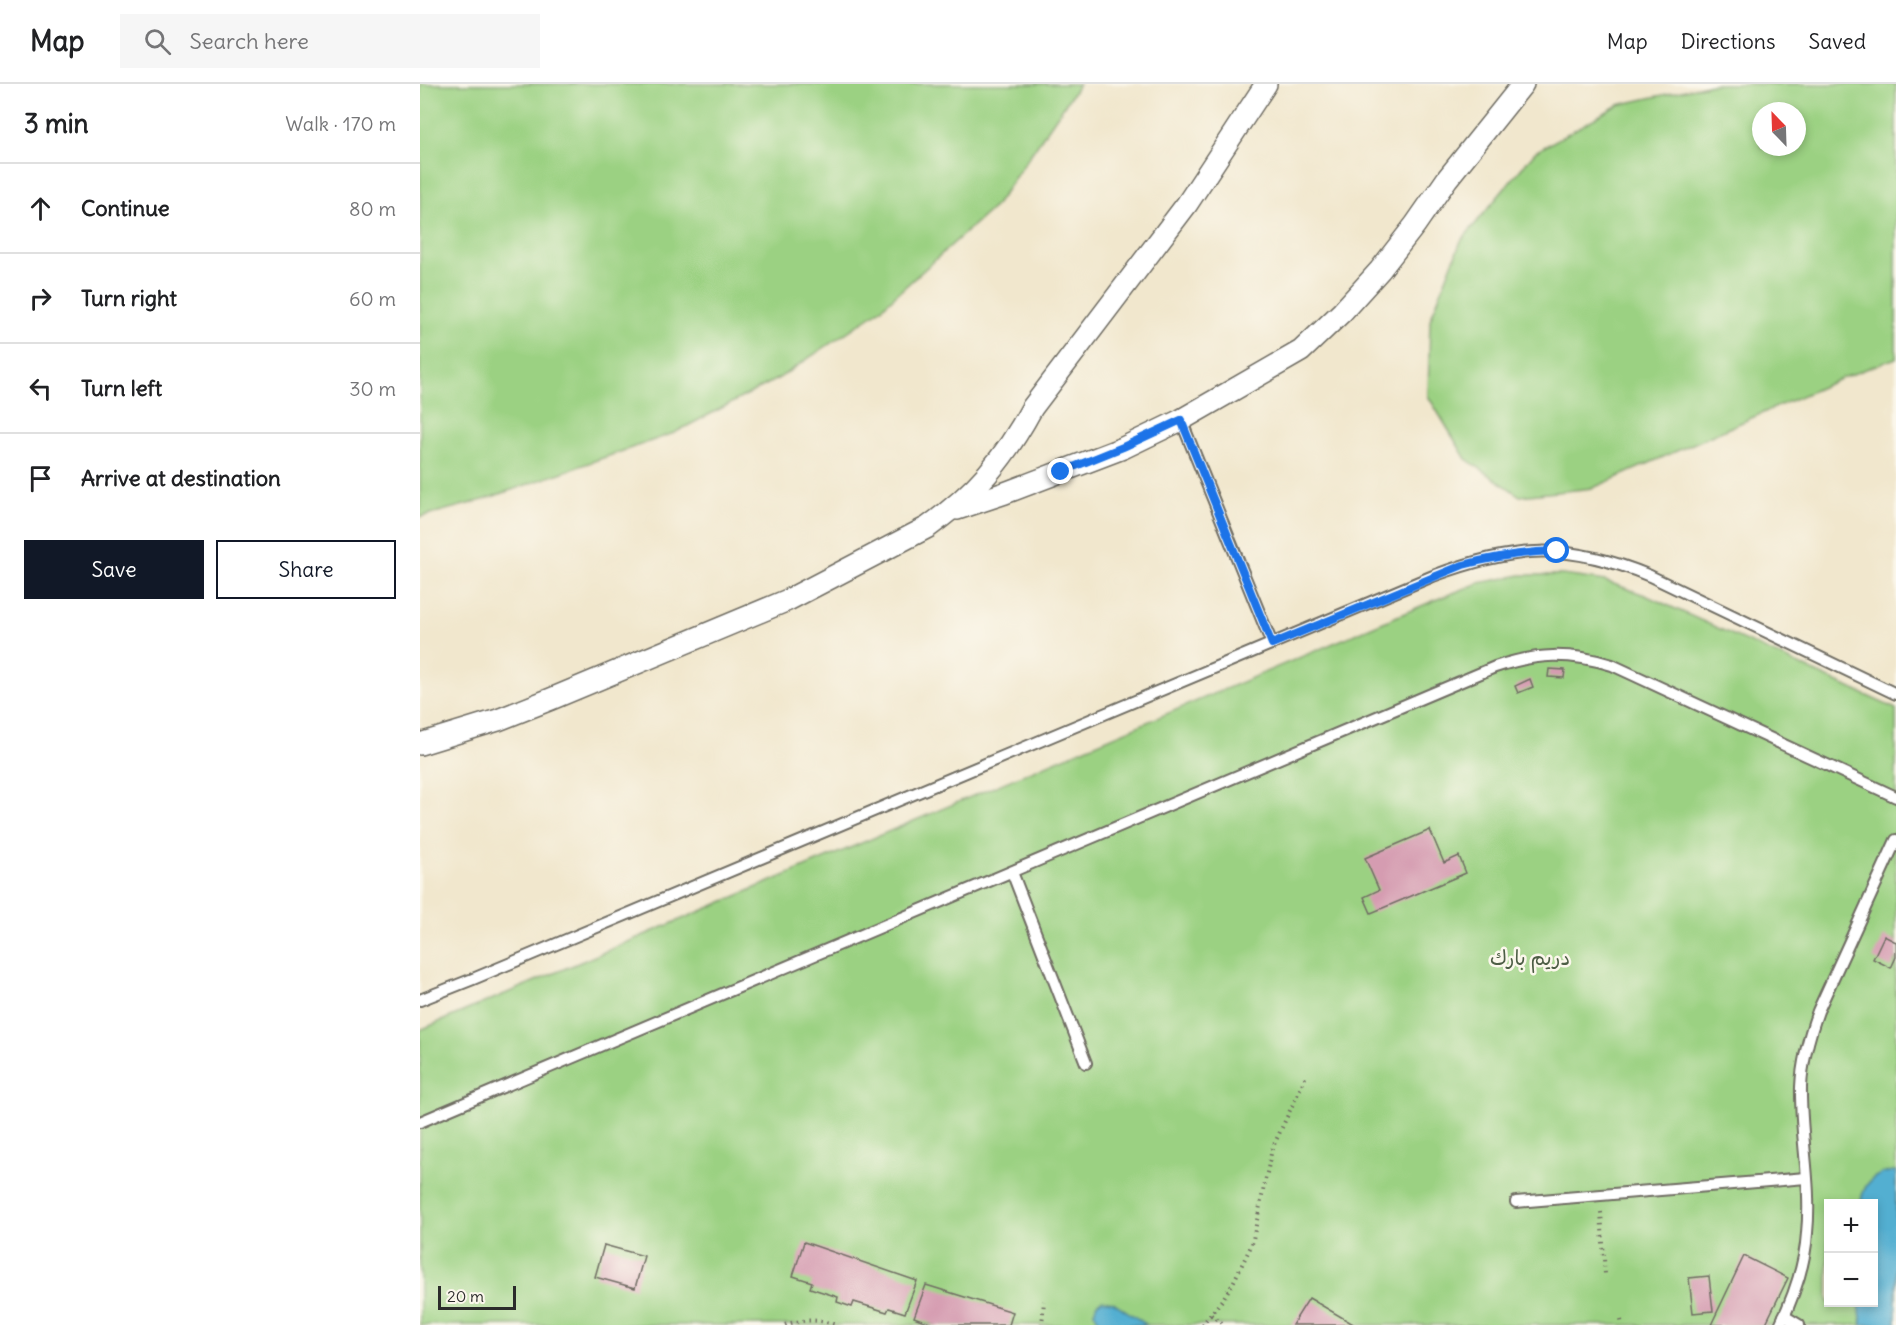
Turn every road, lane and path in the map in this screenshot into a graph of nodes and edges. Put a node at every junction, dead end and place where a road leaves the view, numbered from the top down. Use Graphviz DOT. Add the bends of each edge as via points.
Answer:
graph roads {
  1 [pos="1266,84"];
  2 [pos="1522,84"];
  3 [pos="1181,420"];
  4 [pos="948,512"];
  5 [pos="1272,644"];
  6 [pos="1896,694"];
  7 [pos="420,744"];
  8 [pos="1896,797"];
  9 [pos="1896,840"];
  10 [pos="1011,872"];
  11 [pos="420,1000"];
  12 [pos="1086,1063"];
  13 [pos="1306,1076"];
  14 [pos="420,1122"];
  15 [pos="1806,1178"];
  16 [pos="1599,1195"];
  17 [pos="1516,1202"];
  18 [pos="1605,1274"];
  19 [pos="1044,1301"];
  20 [pos="1211,1315"];
  21 [pos="1782,1321"];
  22 [pos="784,1325"];
  23 [pos="837,1325"];
  24 [pos="1042,1325"];
  25 [pos="1202,1325"];
  26 [pos="1225,1325"];
  27 [pos="1799,1325"];
  1 -- 4 [label="street" via="1187,204 1032,408 1002,457"];
  2 -- 3 [label="street" via="1380,270 1342,312 1301,351"];
  3 -- 4 [label="street" via="1061,472"];
  3 -- 5 [label="lane"];
  4 -- 7 [label="street" via="928,527 788,600 498,720"];
  5 -- 6 [label="lane" via="1463,565 1494,556 1557,551 1589,555 1650,576"];
  5 -- 11 [label="lane"];
  8 -- 10 [label="lane" via="1612,665 1589,658 1541,656 1495,667"];
  9 -- 15 [label="lane" via="1809,1035 1801,1086"];
  10 -- 12 [label="lane"];
  10 -- 14 [label="lane"];
  13 -- 20 [label="path" via="1272,1149 1252,1244"];
  15 -- 16 [label="lane"];
  15 -- 21 [label="lane" via="1806,1244 1795,1290"];
  16 -- 17 [label="lane"];
  16 -- 18 [label="path"];
  19 -- 24 [label="path"];
  20 -- 25 [label="path"];
  20 -- 26 [label="path"];
  21 -- 27 [label="lane"];
  22 -- 23 [label="path" via="818,1320"];
}
